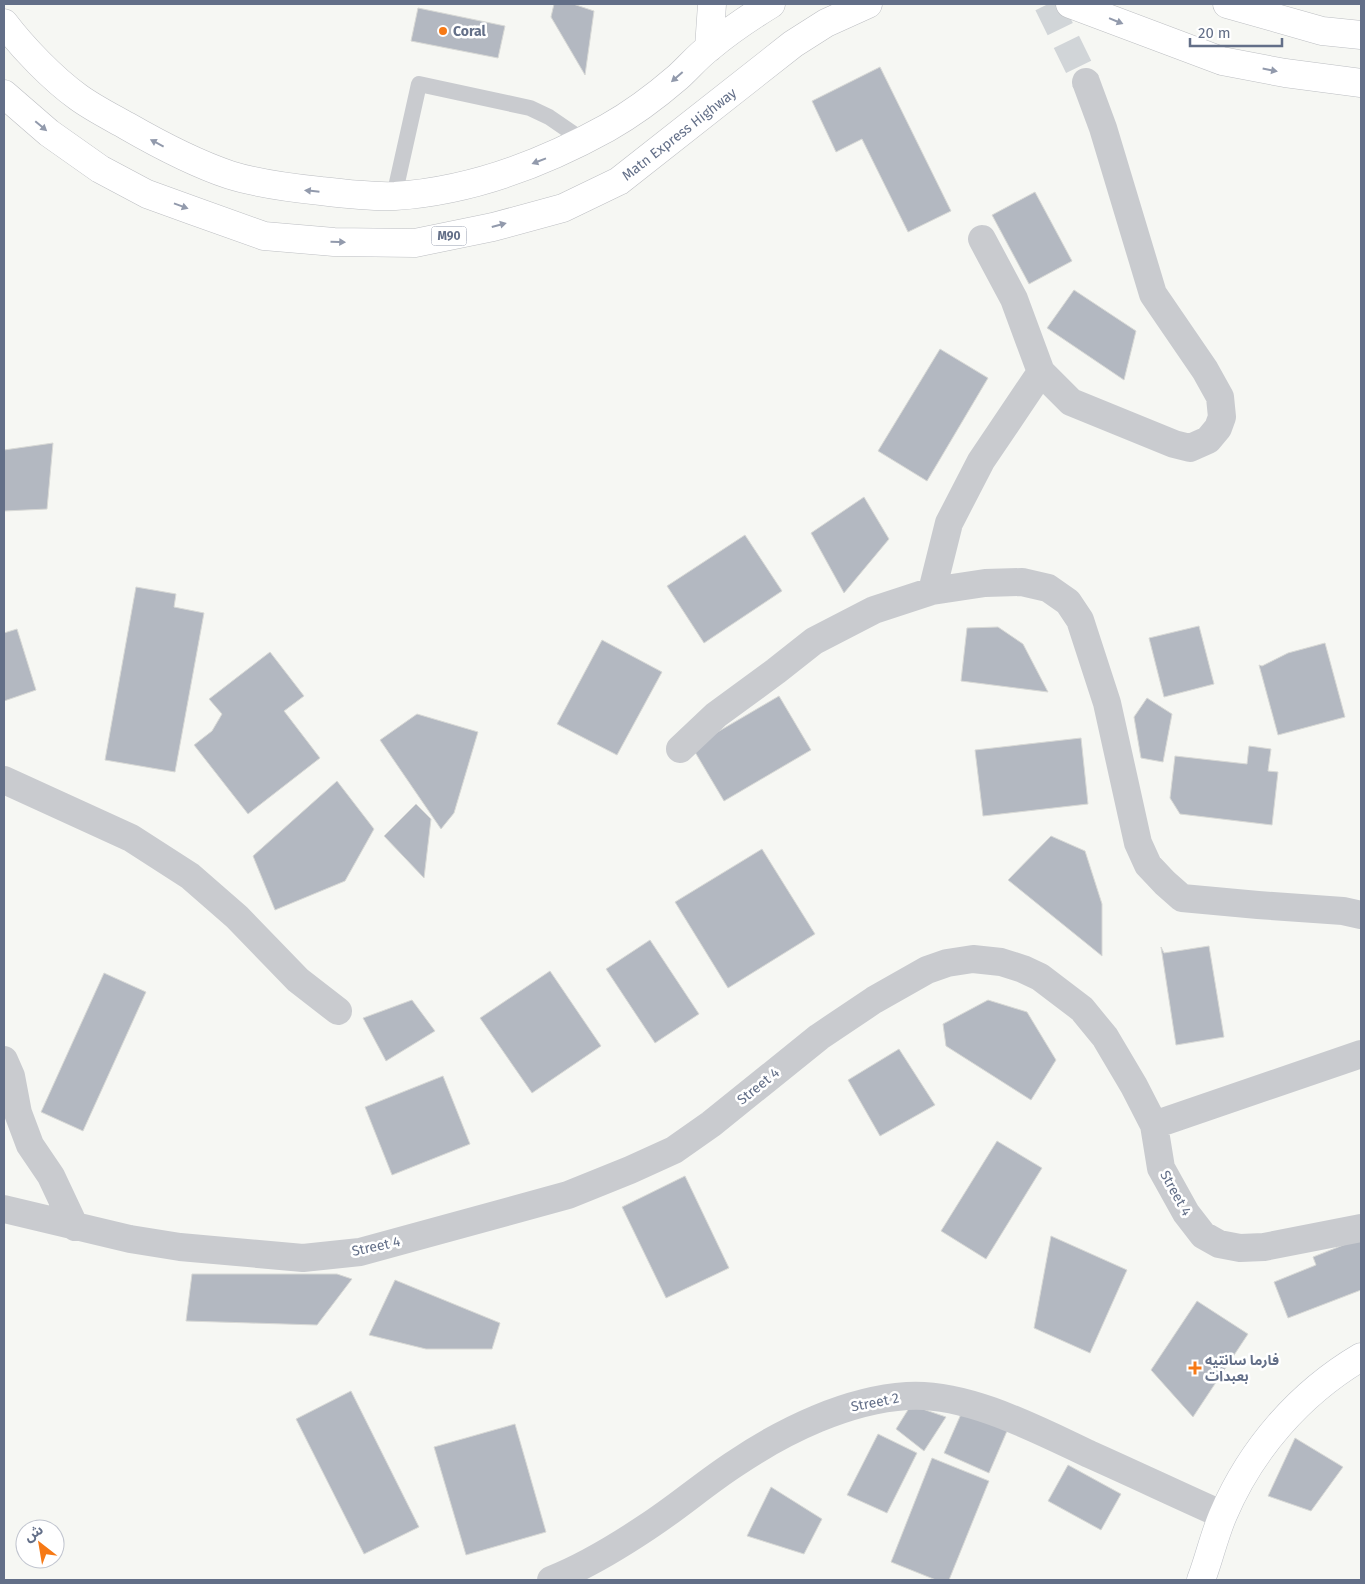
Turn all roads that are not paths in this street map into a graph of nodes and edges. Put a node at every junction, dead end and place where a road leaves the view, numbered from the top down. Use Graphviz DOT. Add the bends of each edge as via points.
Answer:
graph roads {
  1 [pos="712,4"];
  2 [pos="770,4"];
  3 [pos="868,4"];
  4 [pos="1070,4"];
  5 [pos="1227,4"];
  6 [pos="4,23"];
  7 [pos="1361,35"];
  8 [pos="708,48"];
  9 [pos="1086,82"];
  10 [pos="1361,83"];
  11 [pos="4,94"];
  12 [pos="584,140"];
  13 [pos="394,196"];
  14 [pos="982,239"];
  15 [pos="1041,372"];
  16 [pos="932,591"];
  17 [pos="680,749"];
  18 [pos="4,780"];
  19 [pos="1361,915"];
  20 [pos="338,1011"];
  21 [pos="1361,1054"];
  22 [pos="4,1060"];
  23 [pos="1154,1126"];
  24 [pos="4,1209"];
  25 [pos="75,1227"];
  26 [pos="1361,1228"];
  27 [pos="1361,1357"];
  28 [pos="1223,1515"];
  29 [pos="551,1580"];
  30 [pos="1201,1580"];
  1 -- 8 [label="main road"];
  2 -- 8 [label="main road"];
  11 -- 3 [label="main road, Matn Express Highway / M90, one-way" via="49,133 100,169 147,194 264,236 334,242 415,243 563,208 619,180 793,44 826,23"];
  4 -- 10 [label="main road, one-way" via="1222,60 1285,73"];
  5 -- 7 [label="main road" via="1322,31"];
  13 -- 6 [label="main road, one-way" via="359,196 273,185 231,175 189,159 78,97 19,43"];
  8 -- 12 [label="main road, one-way" via="678,77 631,112"];
  9 -- 15 [label="street" via="1153,294 1205,370 1220,397 1222,418 1208,440 1190,448 1174,444 1071,402"];
  12 -- 13 [label="main road, one-way" via="542,161 504,174 436,191"];
  12 -- 13 [label="lane" via="530,108 419,84"];
  14 -- 15 [label="street" via="1014,299"];
  15 -- 16 [label="street" via="981,461 949,523"];
  16 -- 17 [label="street" via="874,610 814,640 716,715"];
  16 -- 19 [label="street" via="985,583 1022,582 1048,588 1068,602 1080,620 1108,704 1138,843 1148,865 1182,898"];
  18 -- 20 [label="street" via="131,838 190,876 237,917 298,980"];
  21 -- 23 [label="street"];
  22 -- 25 [label="street" via="30,1144 51,1176"];
  23 -- 25 [label="street, Street 4" via="1105,1037 1082,1009 1060,990 1023,969 1001,962 973,959 927,970 874,1000 819,1037 674,1150 568,1195 360,1252 303,1258 180,1247"];
  23 -- 26 [label="street, Street 4" via="1161,1168 1204,1235 1218,1244 1240,1248 1264,1246"];
  24 -- 25 [label="street, Street 4"];
  27 -- 28 [label="main road" via="1318,1388 1282,1420 1248,1466"];
  28 -- 29 [label="street, Street 2" via="981,1407 945,1398 909,1396 872,1400 837,1411 786,1434 737,1462 648,1527"];
  28 -- 30 [label="main road"];
}
